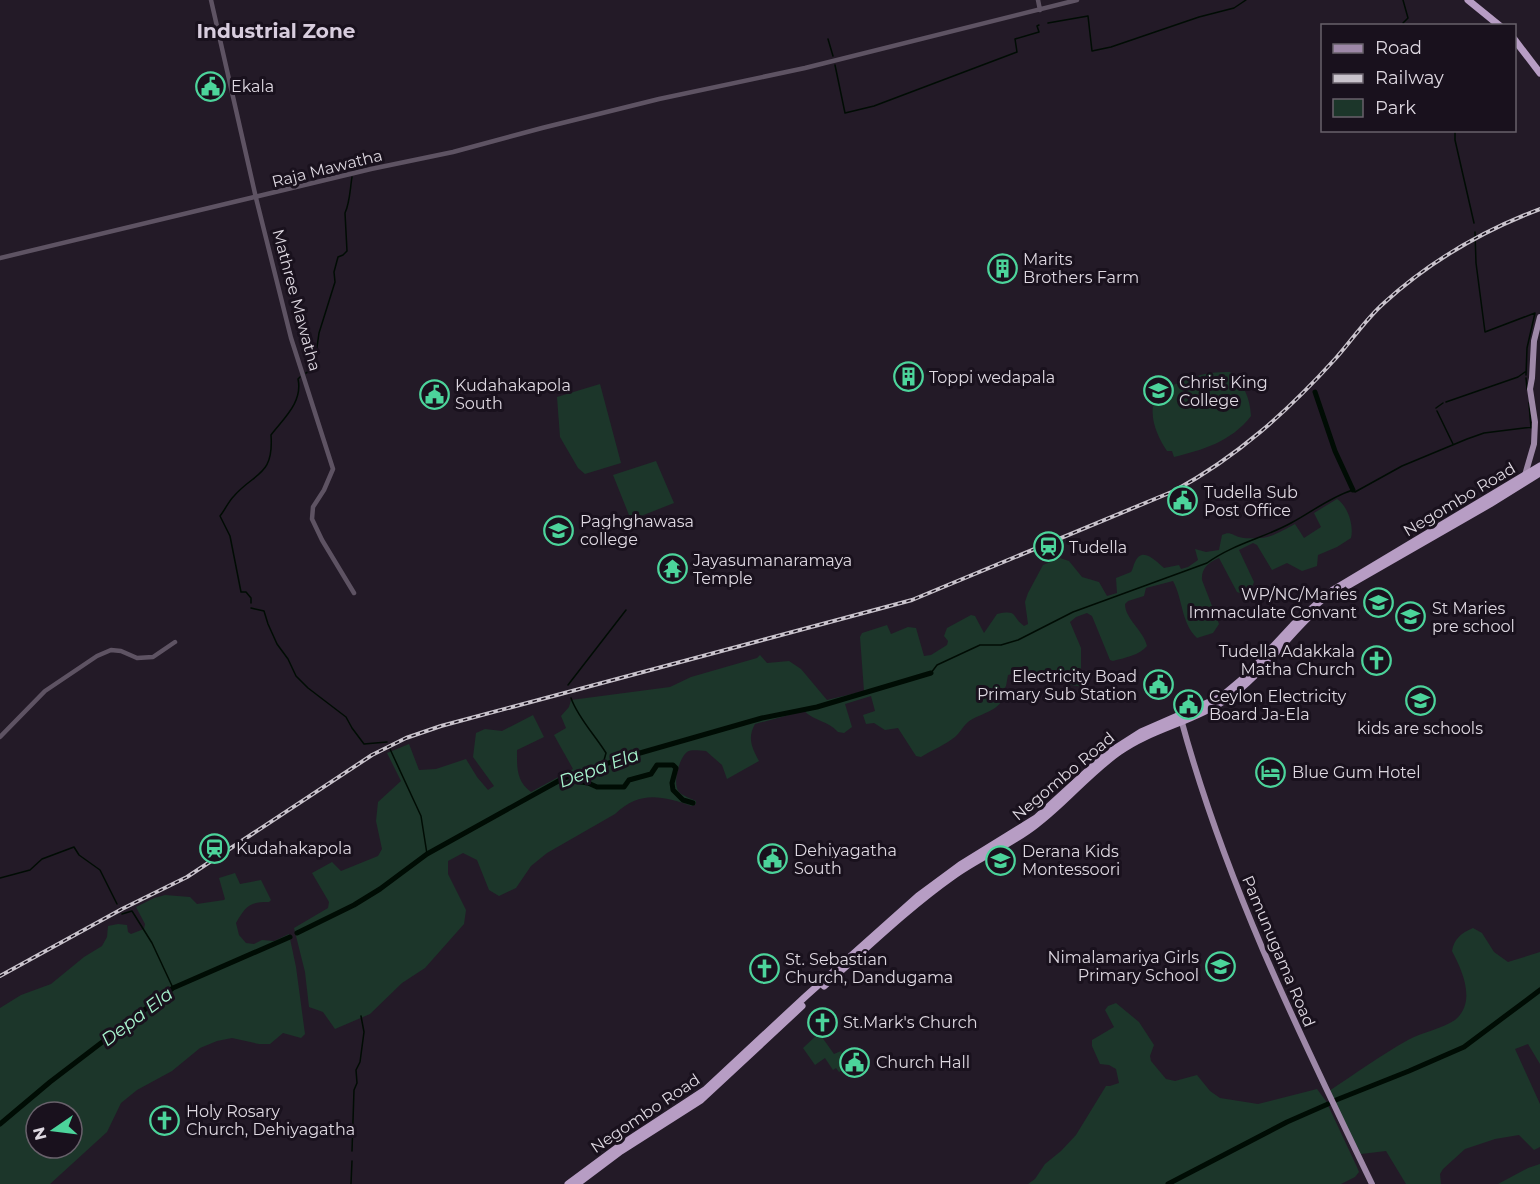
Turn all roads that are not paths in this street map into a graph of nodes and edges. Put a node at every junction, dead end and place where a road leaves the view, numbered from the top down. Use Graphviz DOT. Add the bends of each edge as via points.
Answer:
graph roads {
  1 [pos="211,0"];
  2 [pos="1038,0"];
  3 [pos="1077,0"];
  4 [pos="1467,0"];
  5 [pos="1040,9"];
  6 [pos="1497,24"];
  7 [pos="1516,40"];
  8 [pos="1540,73"];
  9 [pos="256,198"];
  10 [pos="0,258"];
  11 [pos="1540,317"];
  12 [pos="1532,455"];
  13 [pos="1540,456"];
  14 [pos="1537,472"];
  15 [pos="1525,475"];
  16 [pos="354,593"];
  17 [pos="176,642"];
  18 [pos="1181,718"];
  19 [pos="0,737"];
  20 [pos="568,1184"];
  21 [pos="577,1184"];
  22 [pos="1372,1184"];
  1 -- 9 [label="street, Mathree Mawatha"];
  2 -- 5 [label="street"];
  3 -- 5 [label="street"];
  4 -- 6 [label="highway"];
  5 -- 9 [label="street, Raja Mawatha"];
  7 -- 8 [label="highway"];
  9 -- 10 [label="street, Raja Mawatha"];
  9 -- 16 [label="street, Mathree Mawatha" via="291,338 333,469 313,507 312,519"];
  11 -- 12 [label="main road" via="1530,389 1535,422"];
  12 -- 13 [label="main road"];
  12 -- 14 [label="main road"];
  12 -- 15 [label="main road"];
  14 -- 15 [label="highway, Negombo Road"];
  14 -- 18 [label="highway, Negombo Road" via="1336,594 1233,694"];
  15 -- 18 [label="highway, Negombo Road" via="1333,590 1230,690"];
  17 -- 19 [label="street" via="153,657 137,658 111,650 97,656 45,692"];
  18 -- 20 [label="highway, Negombo Road" via="1135,735 1105,755 1036,818 940,879 705,1090 612,1150"];
  18 -- 21 [label="highway, Negombo Road" via="1122,750 1036,825 932,891 701,1100"];
  18 -- 22 [label="main road, Pamunugama Road" via="1236,885 1290,1014"];
}
